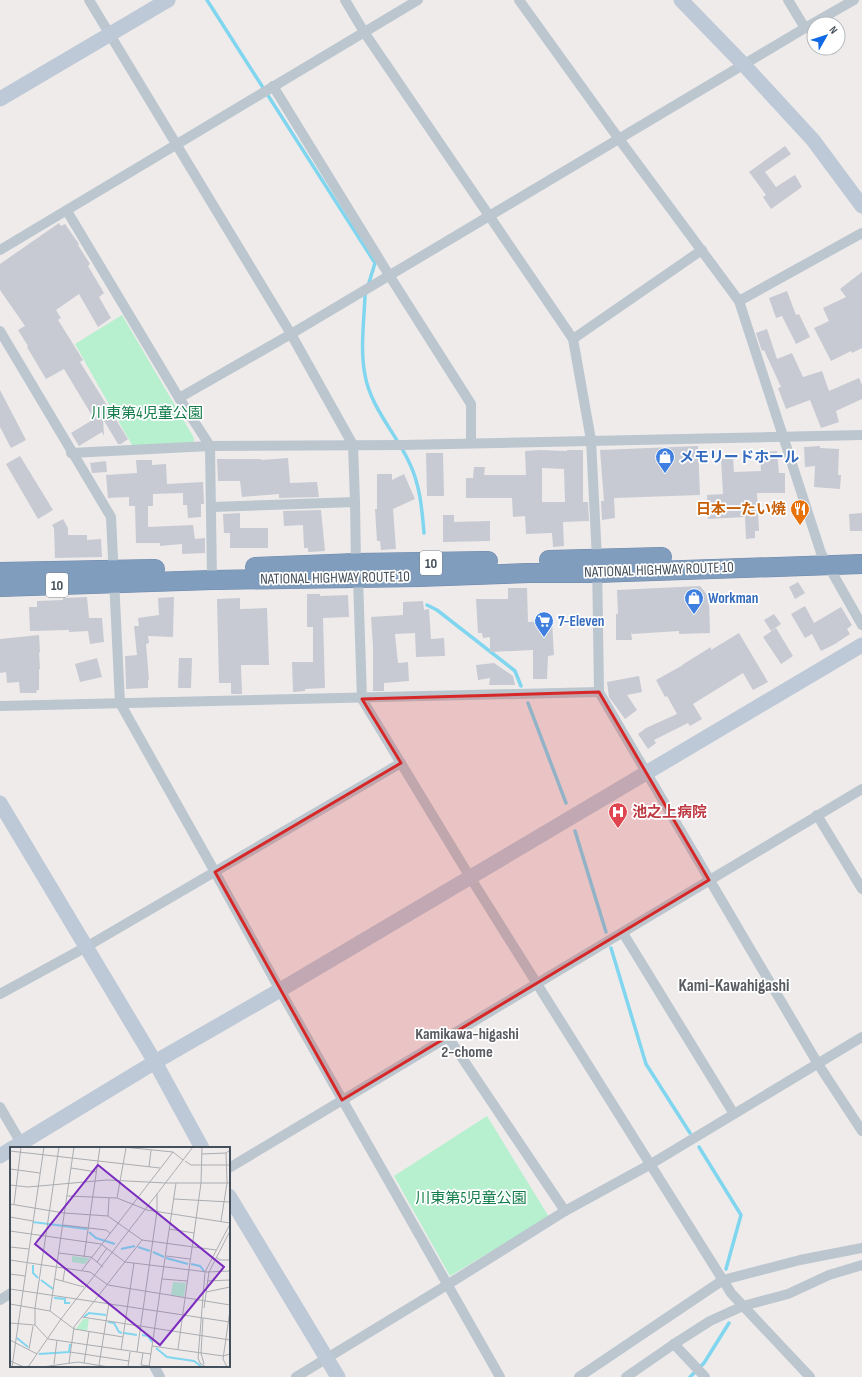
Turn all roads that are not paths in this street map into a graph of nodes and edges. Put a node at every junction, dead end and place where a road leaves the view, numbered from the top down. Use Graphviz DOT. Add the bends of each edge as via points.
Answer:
graph roads {
  1 [pos="89,0"];
  2 [pos="168,0"];
  3 [pos="345,0"];
  4 [pos="418,0"];
  5 [pos="519,0"];
  6 [pos="681,0"];
  7 [pos="788,0"];
  8 [pos="854,0"];
  9 [pos="805,28"];
  10 [pos="364,32"];
  11 [pos="109,34"];
  12 [pos="744,65"];
  13 [pos="274,86"];
  14 [pos="0,99"];
  15 [pos="619,140"];
  16 [pos="176,143"];
  17 [pos="862,206"];
  18 [pos="67,211"];
  19 [pos="489,215"];
  20 [pos="862,234"];
  21 [pos="0,250"];
  22 [pos="702,250"];
  23 [pos="387,276"];
  24 [pos="739,301"];
  25 [pos="291,334"];
  26 [pos="1,335"];
  27 [pos="573,340"];
  28 [pos="179,398"];
  29 [pos="862,435"];
  30 [pos="783,437"];
  31 [pos="591,440"];
  32 [pos="471,443"];
  33 [pos="352,445"];
  34 [pos="210,446"];
  35 [pos="71,453"];
  36 [pos="355,502"];
  37 [pos="212,507"];
  38 [pos="862,552"];
  39 [pos="824,559"];
  40 [pos="862,564"];
  41 [pos="596,566"];
  42 [pos="357,571"];
  43 [pos="0,572"];
  44 [pos="212,574"];
  45 [pos="114,577"];
  46 [pos="0,587"];
  47 [pos="862,625"];
  48 [pos="862,645"];
  49 [pos="599,692"];
  50 [pos="362,699"];
  51 [pos="120,703"];
  52 [pos="0,706"];
  53 [pos="401,763"];
  54 [pos="646,772"];
  55 [pos="862,788"];
  56 [pos="1,808"];
  57 [pos="817,815"];
  58 [pos="215,872"];
  59 [pos="470,877"];
  60 [pos="710,880"];
  61 [pos="862,889"];
  62 [pos="623,932"];
  63 [pos="86,947"];
  64 [pos="537,984"];
  65 [pos="280,990"];
  66 [pos="0,994"];
  67 [pos="448,1037"];
  68 [pos="862,1037"];
  69 [pos="155,1062"];
  70 [pos="818,1064"];
  71 [pos="342,1100"];
  72 [pos="0,1107"];
  73 [pos="734,1114"];
  74 [pos="862,1131"];
  75 [pos="17,1147"];
  76 [pos="201,1147"];
  77 [pos="10,1151"];
  78 [pos="0,1156"];
  79 [pos="651,1164"];
  80 [pos="230,1167"];
  81 [pos="230,1198"];
  82 [pos="565,1211"];
  83 [pos="862,1248"];
  84 [pos="862,1265"];
  85 [pos="723,1280"];
  86 [pos="447,1285"];
  87 [pos="10,1294"];
  88 [pos="0,1300"];
  89 [pos="743,1306"];
  90 [pos="674,1344"];
  91 [pos="327,1358"];
  92 [pos="155,1367"];
  93 [pos="703,1375"];
  94 [pos="160,1377"];
  95 [pos="296,1377"];
  96 [pos="338,1377"];
  97 [pos="500,1377"];
  98 [pos="579,1377"];
  99 [pos="626,1377"];
  100 [pos="810,1377"];
  1 -- 11 [label="street"];
  2 -- 11 [label="street"];
  3 -- 10 [label="street"];
  4 -- 10 [label="street"];
  5 -- 15 [label="street"];
  6 -- 12 [label="street"];
  7 -- 9 [label="street"];
  8 -- 9 [label="street"];
  9 -- 12 [label="street"];
  10 -- 13 [label="street"];
  10 -- 19 [label="street"];
  11 -- 14 [label="street"];
  11 -- 16 [label="street"];
  12 -- 15 [label="street"];
  12 -- 17 [label="street" via="813,140"];
  13 -- 16 [label="street"];
  13 -- 23 [label="street"];
  15 -- 19 [label="street"];
  15 -- 22 [label="street"];
  16 -- 18 [label="street"];
  16 -- 25 [label="street"];
  18 -- 21 [label="street"];
  18 -- 28 [label="street"];
  19 -- 23 [label="street"];
  19 -- 27 [label="street"];
  20 -- 24 [label="street"];
  22 -- 24 [label="street"];
  22 -- 27 [label="street"];
  23 -- 25 [label="street"];
  23 -- 32 [label="street" via="471,404"];
  24 -- 30 [label="street"];
  25 -- 28 [label="street"];
  25 -- 33 [label="street"];
  26 -- 35 [label="street"];
  27 -- 31 [label="street"];
  28 -- 34 [label="street"];
  29 -- 30 [label="street"];
  30 -- 31 [label="street"];
  30 -- 39 [label="street"];
  31 -- 32 [label="street"];
  31 -- 41 [label="street"];
  32 -- 33 [label="street"];
  33 -- 34 [label="street"];
  33 -- 36 [label="street"];
  34 -- 35 [label="street"];
  34 -- 37 [label="street"];
  35 -- 45 [label="street" via="111,518"];
  36 -- 37 [label="street"];
  36 -- 42 [label="street"];
  37 -- 44 [label="street"];
  38 -- 39 [label="highway, NATIONAL HIGHWAY ROUTE 10 / 10"];
  39 -- 40 [label="highway, NATIONAL HIGHWAY ROUTE 10 / 10"];
  39 -- 41 [label="highway, NATIONAL HIGHWAY ROUTE 10 / 10"];
  39 -- 47 [label="street"];
  41 -- 42 [label="highway, NATIONAL HIGHWAY ROUTE 10 / 10" via="529,573"];
  41 -- 49 [label="street"];
  42 -- 44 [label="highway, NATIONAL HIGHWAY ROUTE 10 / 10"];
  42 -- 50 [label="street"];
  43 -- 45 [label="highway, NATIONAL HIGHWAY ROUTE 10 / 10"];
  44 -- 45 [label="highway, NATIONAL HIGHWAY ROUTE 10 / 10"];
  45 -- 46 [label="highway, NATIONAL HIGHWAY ROUTE 10 / 10"];
  45 -- 51 [label="street"];
  48 -- 54 [label="street"];
  49 -- 50 [label="street"];
  49 -- 54 [label="street"];
  50 -- 51 [label="street"];
  50 -- 53 [label="street"];
  51 -- 52 [label="street"];
  51 -- 58 [label="street"];
  53 -- 58 [label="street"];
  53 -- 59 [label="street"];
  54 -- 59 [label="street"];
  54 -- 60 [label="street"];
  55 -- 57 [label="street"];
  56 -- 63 [label="street"];
  57 -- 60 [label="street"];
  57 -- 61 [label="street"];
  58 -- 63 [label="street"];
  58 -- 65 [label="street"];
  59 -- 64 [label="street"];
  59 -- 65 [label="street"];
  60 -- 62 [label="street"];
  60 -- 70 [label="street"];
  62 -- 64 [label="street"];
  62 -- 73 [label="street"];
  63 -- 66 [label="street"];
  63 -- 69 [label="street"];
  64 -- 67 [label="street"];
  64 -- 79 [label="street"];
  65 -- 69 [label="street"];
  65 -- 71 [label="street"];
  67 -- 71 [label="street"];
  67 -- 82 [label="street"];
  68 -- 70 [label="street"];
  69 -- 75 [label="street"];
  69 -- 76 [label="street"];
  70 -- 73 [label="street"];
  70 -- 74 [label="street"];
  71 -- 80 [label="street"];
  71 -- 86 [label="street"];
  72 -- 75 [label="street"];
  73 -- 79 [label="street"];
  77 -- 78 [label="street"];
  79 -- 82 [label="street"];
  79 -- 85 [label="street"];
  81 -- 91 [label="street"];
  82 -- 86 [label="street"];
  83 -- 85 [label="street" via="800,1260"];
  84 -- 89 [label="street" via="829,1275 788,1294"];
  85 -- 89 [label="street"];
  85 -- 98 [label="street"];
  86 -- 91 [label="street"];
  86 -- 97 [label="street"];
  87 -- 88 [label="street"];
  89 -- 90 [label="street" via="710,1321"];
  89 -- 100 [label="street"];
  90 -- 93 [label="street"];
  90 -- 99 [label="street"];
  91 -- 95 [label="street"];
  91 -- 96 [label="street"];
  92 -- 94 [label="street"];
}
